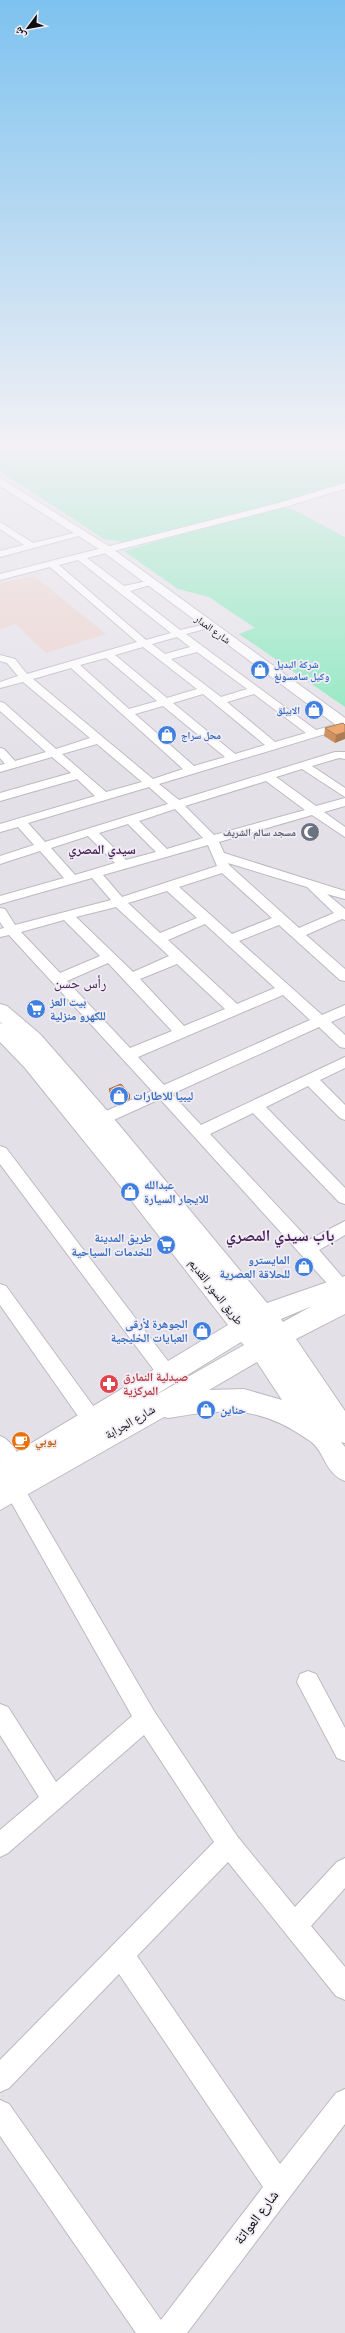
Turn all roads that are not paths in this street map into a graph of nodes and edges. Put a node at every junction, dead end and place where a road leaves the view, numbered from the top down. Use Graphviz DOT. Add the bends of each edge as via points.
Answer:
graph roads {
  1 [pos="95,552"];
  2 [pos="110,552"];
  3 [pos="79,556"];
  4 [pos="51,563"];
  5 [pos="1,576"];
  6 [pos="150,582"];
  7 [pos="122,590"];
  8 [pos="208,625"];
  9 [pos="179,634"];
  10 [pos="145,644"];
  11 [pos="199,648"];
  12 [pos="108,654"];
  13 [pos="0,658"];
  14 [pos="164,658"];
  15 [pos="73,664"];
  16 [pos="25,678"];
  17 [pos="0,685"];
  18 [pos="205,690"];
  19 [pos="255,690"];
  20 [pos="164,701"];
  21 [pos="219,701"];
  22 [pos="0,705"];
  23 [pos="127,713"];
  24 [pos="345,725"];
  25 [pos="315,734"];
  26 [pos="98,740"];
  27 [pos="273,746"];
  28 [pos="0,751"];
  29 [pos="53,754"];
  30 [pos="345,756"];
  31 [pos="233,758"];
  32 [pos="13,765"];
  33 [pos="303,765"];
  34 [pos="0,769"];
  35 [pos="192,771"];
  36 [pos="78,775"];
  37 [pos="268,777"];
  38 [pos="151,782"];
  39 [pos="345,792"];
  40 [pos="0,797"];
  41 [pos="104,797"];
  42 [pos="345,802"];
  43 [pos="177,806"];
  44 [pos="314,810"];
  45 [pos="130,820"];
  46 [pos="20,822"];
  47 [pos="0,828"];
  48 [pos="91,832"];
  49 [pos="345,833"];
  50 [pos="212,840"];
  51 [pos="44,848"];
  52 [pos="166,854"];
  53 [pos="0,860"];
  54 [pos="222,862"];
  55 [pos="124,866"];
  56 [pos="96,874"];
  57 [pos="74,880"];
  58 [pos="305,882"];
  59 [pos="171,886"];
  60 [pos="345,895"];
  61 [pos="0,900"];
  62 [pos="118,902"];
  63 [pos="0,912"];
  64 [pos="344,914"];
  65 [pos="67,916"];
  66 [pos="206,919"];
  67 [pos="280,920"];
  68 [pos="6,931"];
  69 [pos="296,934"];
  70 [pos="158,939"];
  71 [pos="230,940"];
  72 [pos="110,957"];
  73 [pos="178,958"];
  74 [pos="345,977"];
  75 [pos="131,978"];
  76 [pos="58,979"];
  77 [pos="284,989"];
  78 [pos="234,1009"];
  79 [pos="345,1010"];
  80 [pos="0,1011"];
  81 [pos="320,1021"];
  82 [pos="0,1030"];
  83 [pos="182,1032"];
  84 [pos="345,1043"];
  85 [pos="128,1055"];
  86 [pos="345,1062"];
  87 [pos="310,1079"];
  88 [pos="163,1092"];
  89 [pos="255,1105"];
  90 [pos="345,1114"];
  91 [pos="102,1119"];
  92 [pos="198,1133"];
  93 [pos="0,1152"];
  94 [pos="345,1198"];
  95 [pos="345,1227"];
  96 [pos="307,1249"];
  97 [pos="0,1291"];
  98 [pos="344,1292"];
  99 [pos="254,1322"];
  100 [pos="270,1342"];
  101 [pos="168,1375"];
  102 [pos="153,1409"];
  103 [pos="92,1420"];
  104 [pos="335,1435"];
  105 [pos="0,1444"];
  106 [pos="345,1469"];
  107 [pos="7,1483"];
  108 [pos="308,1682"];
  109 [pos="0,1715"];
  110 [pos="146,1719"];
  111 [pos="345,1750"];
  112 [pos="54,1800"];
  113 [pos="230,1844"];
  114 [pos="0,1845"];
  115 [pos="345,1870"];
  116 [pos="295,1926"];
  117 [pos="121,1955"];
  118 [pos="345,1987"];
  119 [pos="0,2079"];
  120 [pos="345,2102"];
  121 [pos="0,2113"];
  122 [pos="279,2186"];
  123 [pos="153,2333"];
  124 [pos="169,2333"];
  1 -- 3 [label="street"];
  2 -- 6 [label="street, شارع المدار"];
  3 -- 4 [label="street"];
  3 -- 7 [label="street, شارع المدار"];
  4 -- 5 [label="street"];
  4 -- 10 [label="street"];
  6 -- 7 [label="street"];
  6 -- 8 [label="street, شارع المدار"];
  7 -- 9 [label="street, شارع المدار"];
  8 -- 9 [label="street"];
  8 -- 24 [label="street, شارع المدار"];
  9 -- 10 [label="street"];
  9 -- 11 [label="street, شارع المدار"];
  10 -- 12 [label="street"];
  10 -- 14 [label="street"];
  11 -- 14 [label="street"];
  11 -- 19 [label="street, شارع المدار"];
  12 -- 15 [label="street"];
  12 -- 20 [label="street"];
  13 -- 16 [label="street" via="10,661"];
  14 -- 18 [label="street"];
  15 -- 16 [label="street"];
  15 -- 23 [label="street"];
  16 -- 17 [label="street"];
  16 -- 26 [label="street"];
  18 -- 20 [label="street"];
  18 -- 21 [label="street"];
  19 -- 21 [label="street"];
  19 -- 25 [label="street, شارع المدار"];
  20 -- 23 [label="street"];
  20 -- 31 [label="street"];
  21 -- 27 [label="street"];
  22 -- 29 [label="street"];
  23 -- 35 [label="street"];
  24 -- 25 [label="street"];
  25 -- 27 [label="street"];
  26 -- 29 [label="street"];
  26 -- 38 [label="street"];
  27 -- 31 [label="street"];
  28 -- 32 [label="street"];
  29 -- 32 [label="street"];
  29 -- 36 [label="street"];
  30 -- 33 [label="street" via="339,754"];
  31 -- 35 [label="street"];
  32 -- 34 [label="street"];
  33 -- 37 [label="street"];
  33 -- 39 [label="street"];
  35 -- 38 [label="street"];
  36 -- 40 [label="street"];
  36 -- 41 [label="street"];
  37 -- 43 [label="street"];
  37 -- 44 [label="street"];
  38 -- 41 [label="street"];
  38 -- 43 [label="street"];
  41 -- 46 [label="street"];
  42 -- 44 [label="street"];
  43 -- 45 [label="street"];
  43 -- 50 [label="street"];
  44 -- 49 [label="street"];
  44 -- 50 [label="street"];
  45 -- 48 [label="street"];
  45 -- 52 [label="street"];
  46 -- 47 [label="street"];
  46 -- 51 [label="street"];
  48 -- 51 [label="street"];
  48 -- 55 [label="street"];
  50 -- 52 [label="street"];
  50 -- 54 [label="street"];
  51 -- 53 [label="street"];
  51 -- 57 [label="street"];
  52 -- 55 [label="street"];
  54 -- 58 [label="street"];
  54 -- 59 [label="street"];
  54 -- 67 [label="street"];
  55 -- 56 [label="street"];
  56 -- 57 [label="street"];
  56 -- 62 [label="street"];
  57 -- 61 [label="street"];
  58 -- 60 [label="street"];
  58 -- 64 [label="street"];
  59 -- 62 [label="street"];
  59 -- 66 [label="street"];
  62 -- 65 [label="street"];
  62 -- 70 [label="street"];
  63 -- 68 [label="street"];
  64 -- 69 [label="street"];
  65 -- 68 [label="street"];
  65 -- 72 [label="street"];
  66 -- 70 [label="street"];
  66 -- 71 [label="street"];
  67 -- 69 [label="street"];
  67 -- 71 [label="street"];
  68 -- 76 [label="street"];
  69 -- 74 [label="street"];
  70 -- 73 [label="street"];
  71 -- 77 [label="street"];
  72 -- 75 [label="street"];
  72 -- 76 [label="street"];
  73 -- 75 [label="street"];
  73 -- 78 [label="street"];
  75 -- 83 [label="street"];
  76 -- 85 [label="street"];
  77 -- 78 [label="street"];
  77 -- 81 [label="street"];
  78 -- 83 [label="street"];
  79 -- 81 [label="street"];
  80 -- 91 [label="main road, طريق السور القديم" via="33,1039"];
  81 -- 84 [label="street"];
  81 -- 88 [label="street"];
  82 -- 99 [label="main road, طريق السور القديم" via="32,1063 106,1153"];
  83 -- 85 [label="street"];
  85 -- 88 [label="street"];
  86 -- 87 [label="street"];
  87 -- 89 [label="street"];
  87 -- 90 [label="street"];
  88 -- 91 [label="street"];
  88 -- 92 [label="street"];
  89 -- 92 [label="street"];
  89 -- 94 [label="street"];
  91 -- 99 [label="main road, طريق السور القديم"];
  92 -- 96 [label="street"];
  93 -- 101 [label="street"];
  95 -- 96 [label="street"];
  96 -- 98 [label="street"];
  97 -- 103 [label="street"];
  98 -- 99 [label="main road, شارع الجرابة" via="295,1302"];
  98 -- 100 [label="main road, شارع الجرابة" via="319,1314"];
  99 -- 100 [label="main road, طريق السور القديم"];
  99 -- 101 [label="main road, شارع الجرابة"];
  100 -- 102 [label="main road, شارع الجرابة"];
  100 -- 104 [label="main road, طريق السور القديم"];
  101 -- 103 [label="main road, شارع الجرابة"];
  102 -- 104 [label="main road" via="223,1399 252,1400 275,1407"];
  102 -- 107 [label="main road, شارع الجرابة"];
  103 -- 107 [label="main road, شارع الجرابة"];
  104 -- 106 [label="main road, طريق السور القديم"];
  105 -- 107 [label="street"];
  107 -- 110 [label="street"];
  108 -- 111 [label="street"];
  109 -- 112 [label="street"];
  110 -- 112 [label="street"];
  110 -- 113 [label="street"];
  112 -- 114 [label="street"];
  113 -- 116 [label="street"];
  113 -- 117 [label="street"];
  115 -- 116 [label="street"];
  116 -- 118 [label="street"];
  117 -- 119 [label="street"];
  117 -- 122 [label="street"];
  120 -- 122 [label="street, شارع العواتة"];
  121 -- 123 [label="street"];
  122 -- 124 [label="street, شارع العواتة"];
}
